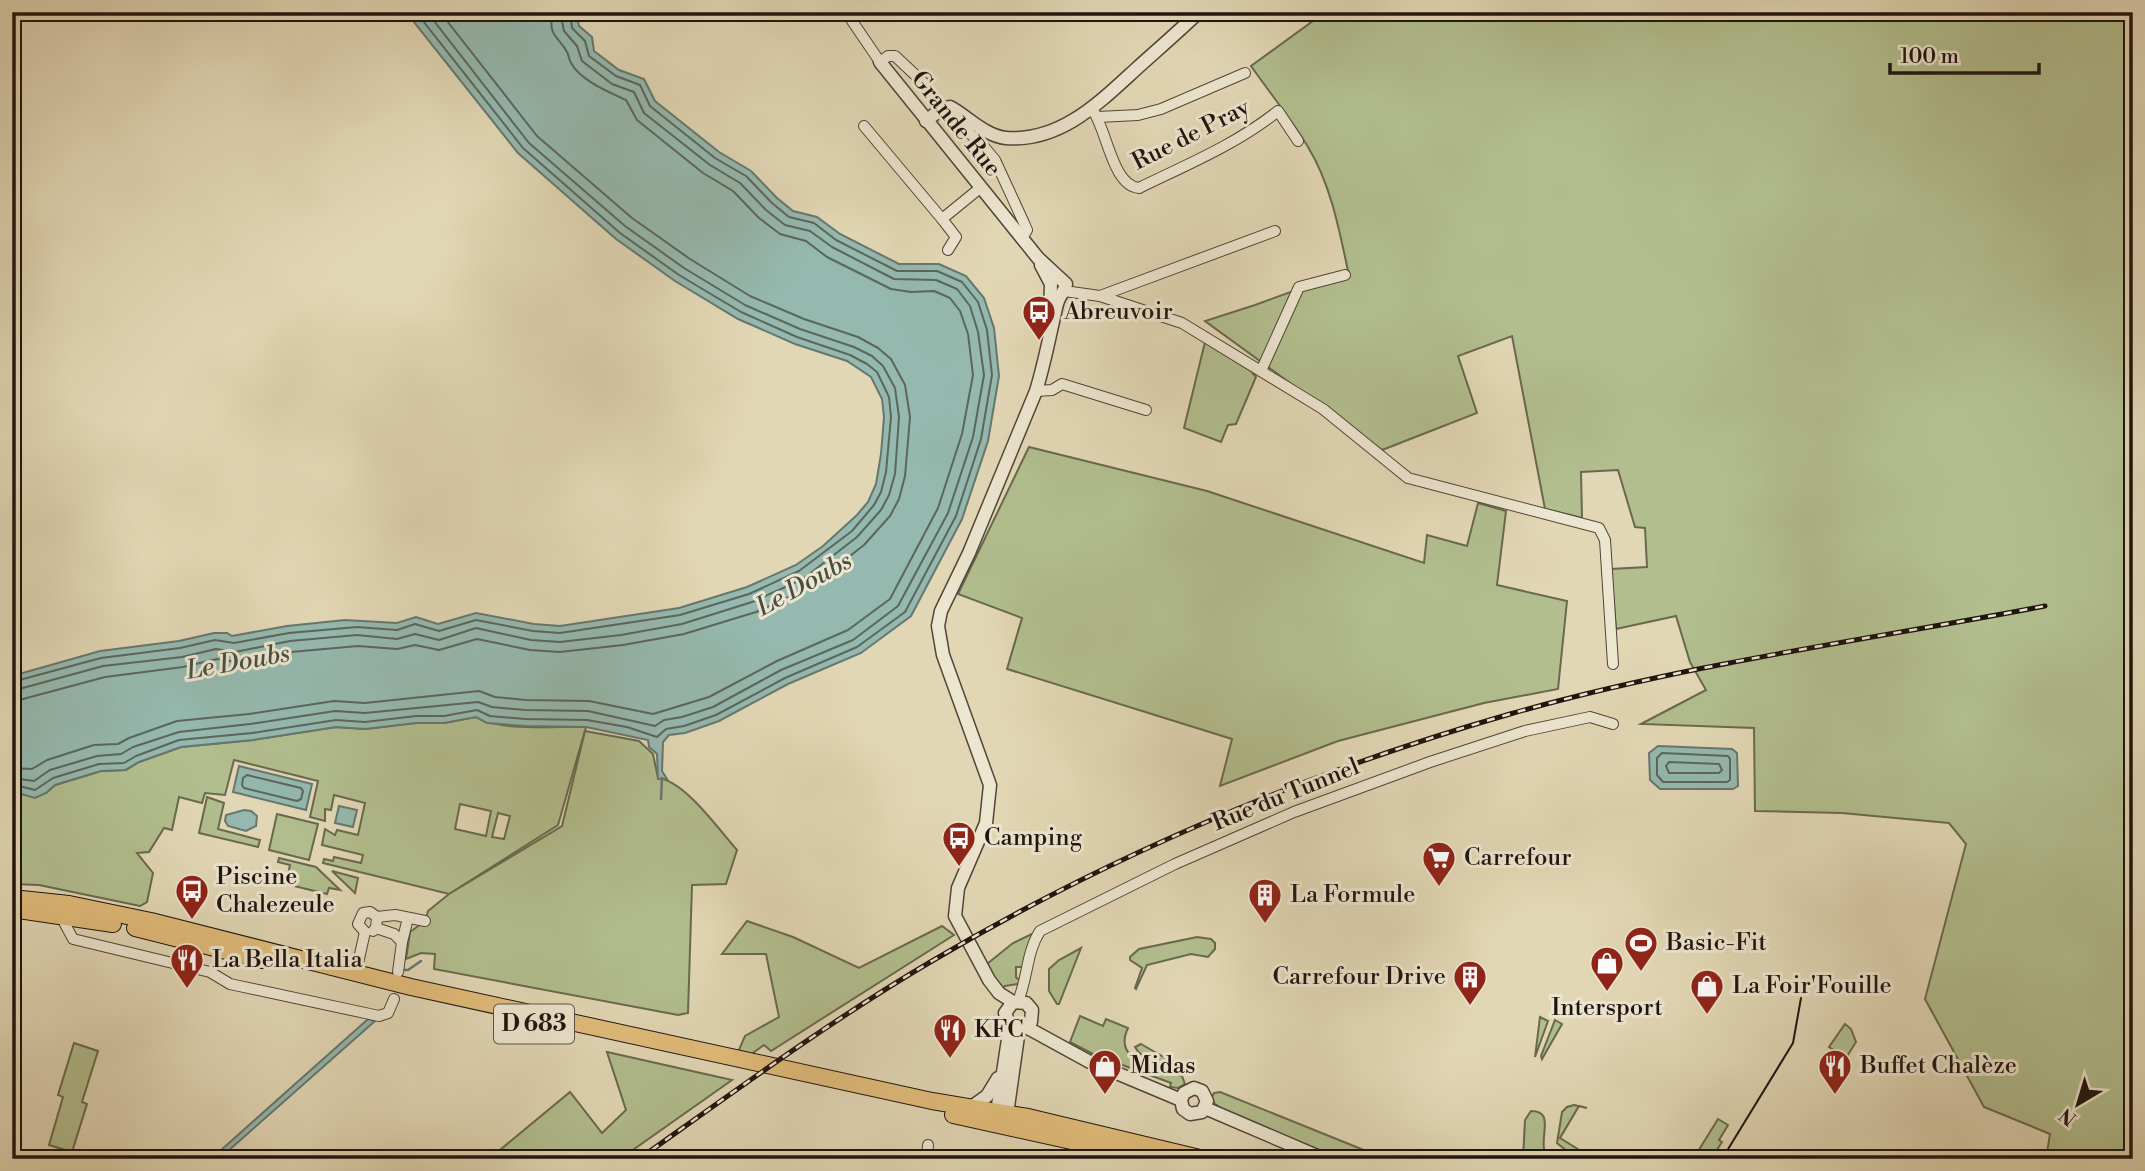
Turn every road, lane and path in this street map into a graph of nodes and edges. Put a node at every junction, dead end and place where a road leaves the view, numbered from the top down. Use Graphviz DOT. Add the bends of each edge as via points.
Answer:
graph roads {
  1 [pos="846,12"];
  2 [pos="1069,12"];
  3 [pos="1075,12"];
  4 [pos="1199,12"];
  5 [pos="880,62"];
  6 [pos="1245,73"];
  7 [pos="927,86"];
  8 [pos="1095,113"];
  9 [pos="954,118"];
  10 [pos="926,121"];
  11 [pos="864,126"];
  12 [pos="1298,141"];
  13 [pos="980,188"];
  14 [pos="942,219"];
  15 [pos="1275,231"];
  16 [pos="1022,238"];
  17 [pos="948,250"];
  18 [pos="1345,275"];
  19 [pos="1058,286"];
  20 [pos="1100,296"];
  21 [pos="1261,371"];
  22 [pos="1036,391"];
  23 [pos="1146,410"];
  24 [pos="1613,663"];
  25 [pos="1613,724"];
  26 [pos="12,898"];
  27 [pos="12,909"];
  28 [pos="65,916"];
  29 [pos="377,917"];
  30 [pos="408,918"];
  31 [pos="151,921"];
  32 [pos="425,921"];
  33 [pos="376,928"];
  34 [pos="366,932"];
  35 [pos="402,942"];
  36 [pos="295,967"];
  37 [pos="356,972"];
  38 [pos="398,972"];
  39 [pos="394,999"];
  40 [pos="1019,1015"];
  41 [pos="1004,1065"];
  42 [pos="1181,1100"];
  43 [pos="970,1108"];
  44 [pos="1205,1108"];
  45 [pos="1003,1112"];
  46 [pos="928,1145"];
  47 [pos="927,1159"];
  48 [pos="1153,1159"];
  49 [pos="1204,1159"];
  50 [pos="1324,1159"];
  1 -- 5 [label="street, Grande Rue"];
  2 -- 3 [label="street"];
  4 -- 8 [label="street"];
  5 -- 7 [label="street" via="895,56"];
  5 -- 10 [label="street, Grande Rue"];
  6 -- 8 [label="street" via="1161,109 1138,115"];
  8 -- 10 [label="street" via="1062,128 1005,138 950,107"];
  8 -- 12 [label="street, Rue de Pray" via="1116,167 1131,187 1139,188 1230,142 1278,111"];
  9 -- 16 [label="street" via="1002,172 1027,230"];
  10 -- 13 [label="street, Grande Rue"];
  11 -- 14 [label="street"];
  13 -- 14 [label="street"];
  13 -- 16 [label="street, Grande Rue"];
  14 -- 17 [label="street" via="956,237"];
  15 -- 20 [label="street"];
  16 -- 19 [label="street, Grande Rue"];
  18 -- 21 [label="street" via="1299,287"];
  19 -- 20 [label="street"];
  19 -- 22 [label="street"];
  20 -- 21 [label="street" via="1182,323"];
  21 -- 24 [label="street" via="1323,409 1408,478 1599,528 1605,540"];
  22 -- 23 [label="street" via="1062,384"];
  22 -- 40 [label="street" via="938,626 943,655 990,785 986,823 961,877 955,916 995,996"];
  25 -- 40 [label="street, Rue du Tunnel" via="1590,717 1525,731 1306,808 1175,864 1041,931 1030,952"];
  26 -- 31 [label="main road, D 683"];
  27 -- 28 [label="main road, D 683"];
  28 -- 31 [label="main road" via="73,911 141,925"];
  28 -- 36 [label="main road, D 683"];
  28 -- 39 [label="street" via="73,939 210,972 230,984 379,1016 388,1013"];
  29 -- 30 [label="street"];
  29 -- 33 [label="street"];
  29 -- 34 [label="street" via="370,912 360,916 359,928"];
  30 -- 32 [label="street"];
  30 -- 35 [label="street"];
  31 -- 37 [label="main road, D 683"];
  33 -- 34 [label="street"];
  33 -- 35 [label="street"];
  34 -- 37 [label="street"];
  35 -- 38 [label="street"];
  36 -- 37 [label="main road" via="306,965 348,975"];
  36 -- 45 [label="main road, D 683" via="686,1058"];
  37 -- 43 [label="main road, D 683"];
  40 -- 41 [label="street"];
  40 -- 42 [label="street" via="1047,1039 1088,1061"];
  40 -- 45 [label="street"];
  41 -- 43 [label="street" via="987,1096"];
  41 -- 45 [label="street"];
  42 -- 44 [label="street" via="1190,1114"];
  42 -- 44 [label="street" via="1187,1090 1198,1089 1206,1097"];
  43 -- 45 [label="main road, D 683"];
  44 -- 50 [label="street"];
  45 -- 48 [label="main road, D 683"];
  45 -- 49 [label="main road, D 683"];
  46 -- 47 [label="street"];
}
